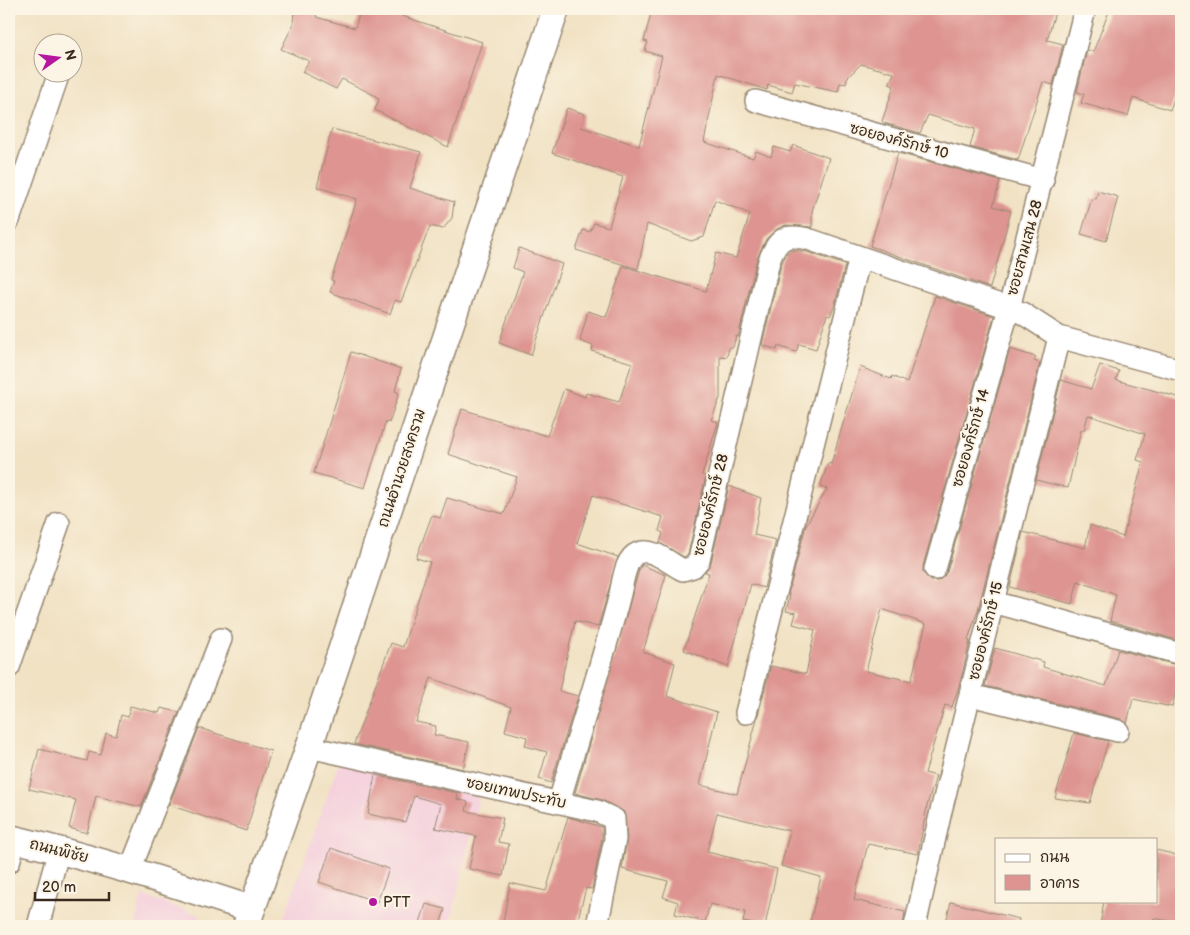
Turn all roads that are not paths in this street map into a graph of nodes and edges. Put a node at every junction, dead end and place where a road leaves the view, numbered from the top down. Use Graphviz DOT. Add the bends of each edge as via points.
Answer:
graph roads {
  1 [pos="556,9"];
  2 [pos="1085,9"];
  3 [pos="56,82"];
  4 [pos="756,101"];
  5 [pos="1043,180"];
  6 [pos="9,220"];
  7 [pos="860,257"];
  8 [pos="1009,308"];
  9 [pos="1059,336"];
  10 [pos="1181,370"];
  11 [pos="59,523"];
  12 [pos="935,568"];
  13 [pos="993,602"];
  14 [pos="221,639"];
  15 [pos="1181,654"];
  16 [pos="9,667"];
  17 [pos="970,694"];
  18 [pos="746,713"];
  19 [pos="1118,731"];
  20 [pos="309,747"];
  21 [pos="559,802"];
  22 [pos="11,847"];
  23 [pos="59,850"];
  24 [pos="130,870"];
  25 [pos="248,918"];
  26 [pos="38,926"];
  27 [pos="597,926"];
  28 [pos="915,926"];
  1 -- 20 [label="street, ถนนอำนวยสงคราม"];
  2 -- 5 [label="street, ซอยสามเสน 28"];
  3 -- 6 [label="street"];
  4 -- 5 [label="street, ซอยองค์รักษ์ 10"];
  5 -- 8 [label="street, ซอยสามเสน 28"];
  7 -- 8 [label="street, ซอยองค์รักษ์ 28"];
  7 -- 18 [label="street"];
  7 -- 21 [label="street, ซอยองค์รักษ์ 28" via="798,237 787,237 775,244 698,560 693,567 683,570 653,554 641,552 632,556"];
  8 -- 9 [label="street, ซอยสามเสน 28"];
  8 -- 12 [label="street, ซอยองค์รักษ์ 14"];
  9 -- 10 [label="street, ซอยสามเสน 28"];
  9 -- 13 [label="street, ซอยองค์รักษ์ 15"];
  11 -- 16 [label="street"];
  13 -- 15 [label="street"];
  13 -- 17 [label="street, ซอยองค์รักษ์ 15"];
  14 -- 24 [label="street"];
  17 -- 19 [label="street"];
  17 -- 28 [label="street, ซอยองค์รักษ์ 15"];
  20 -- 21 [label="street, ซอยเทพประทับ"];
  20 -- 25 [label="street, ถนนอำนวยสงคราม"];
  21 -- 27 [label="street, ซอยเทพประทับ" via="597,810 614,819 615,839"];
  22 -- 23 [label="street, ถนนพิชัย"];
  23 -- 24 [label="street, ถนนพิชัย"];
  23 -- 26 [label="street"];
  24 -- 25 [label="street, ถนนพิชัย"];
}
